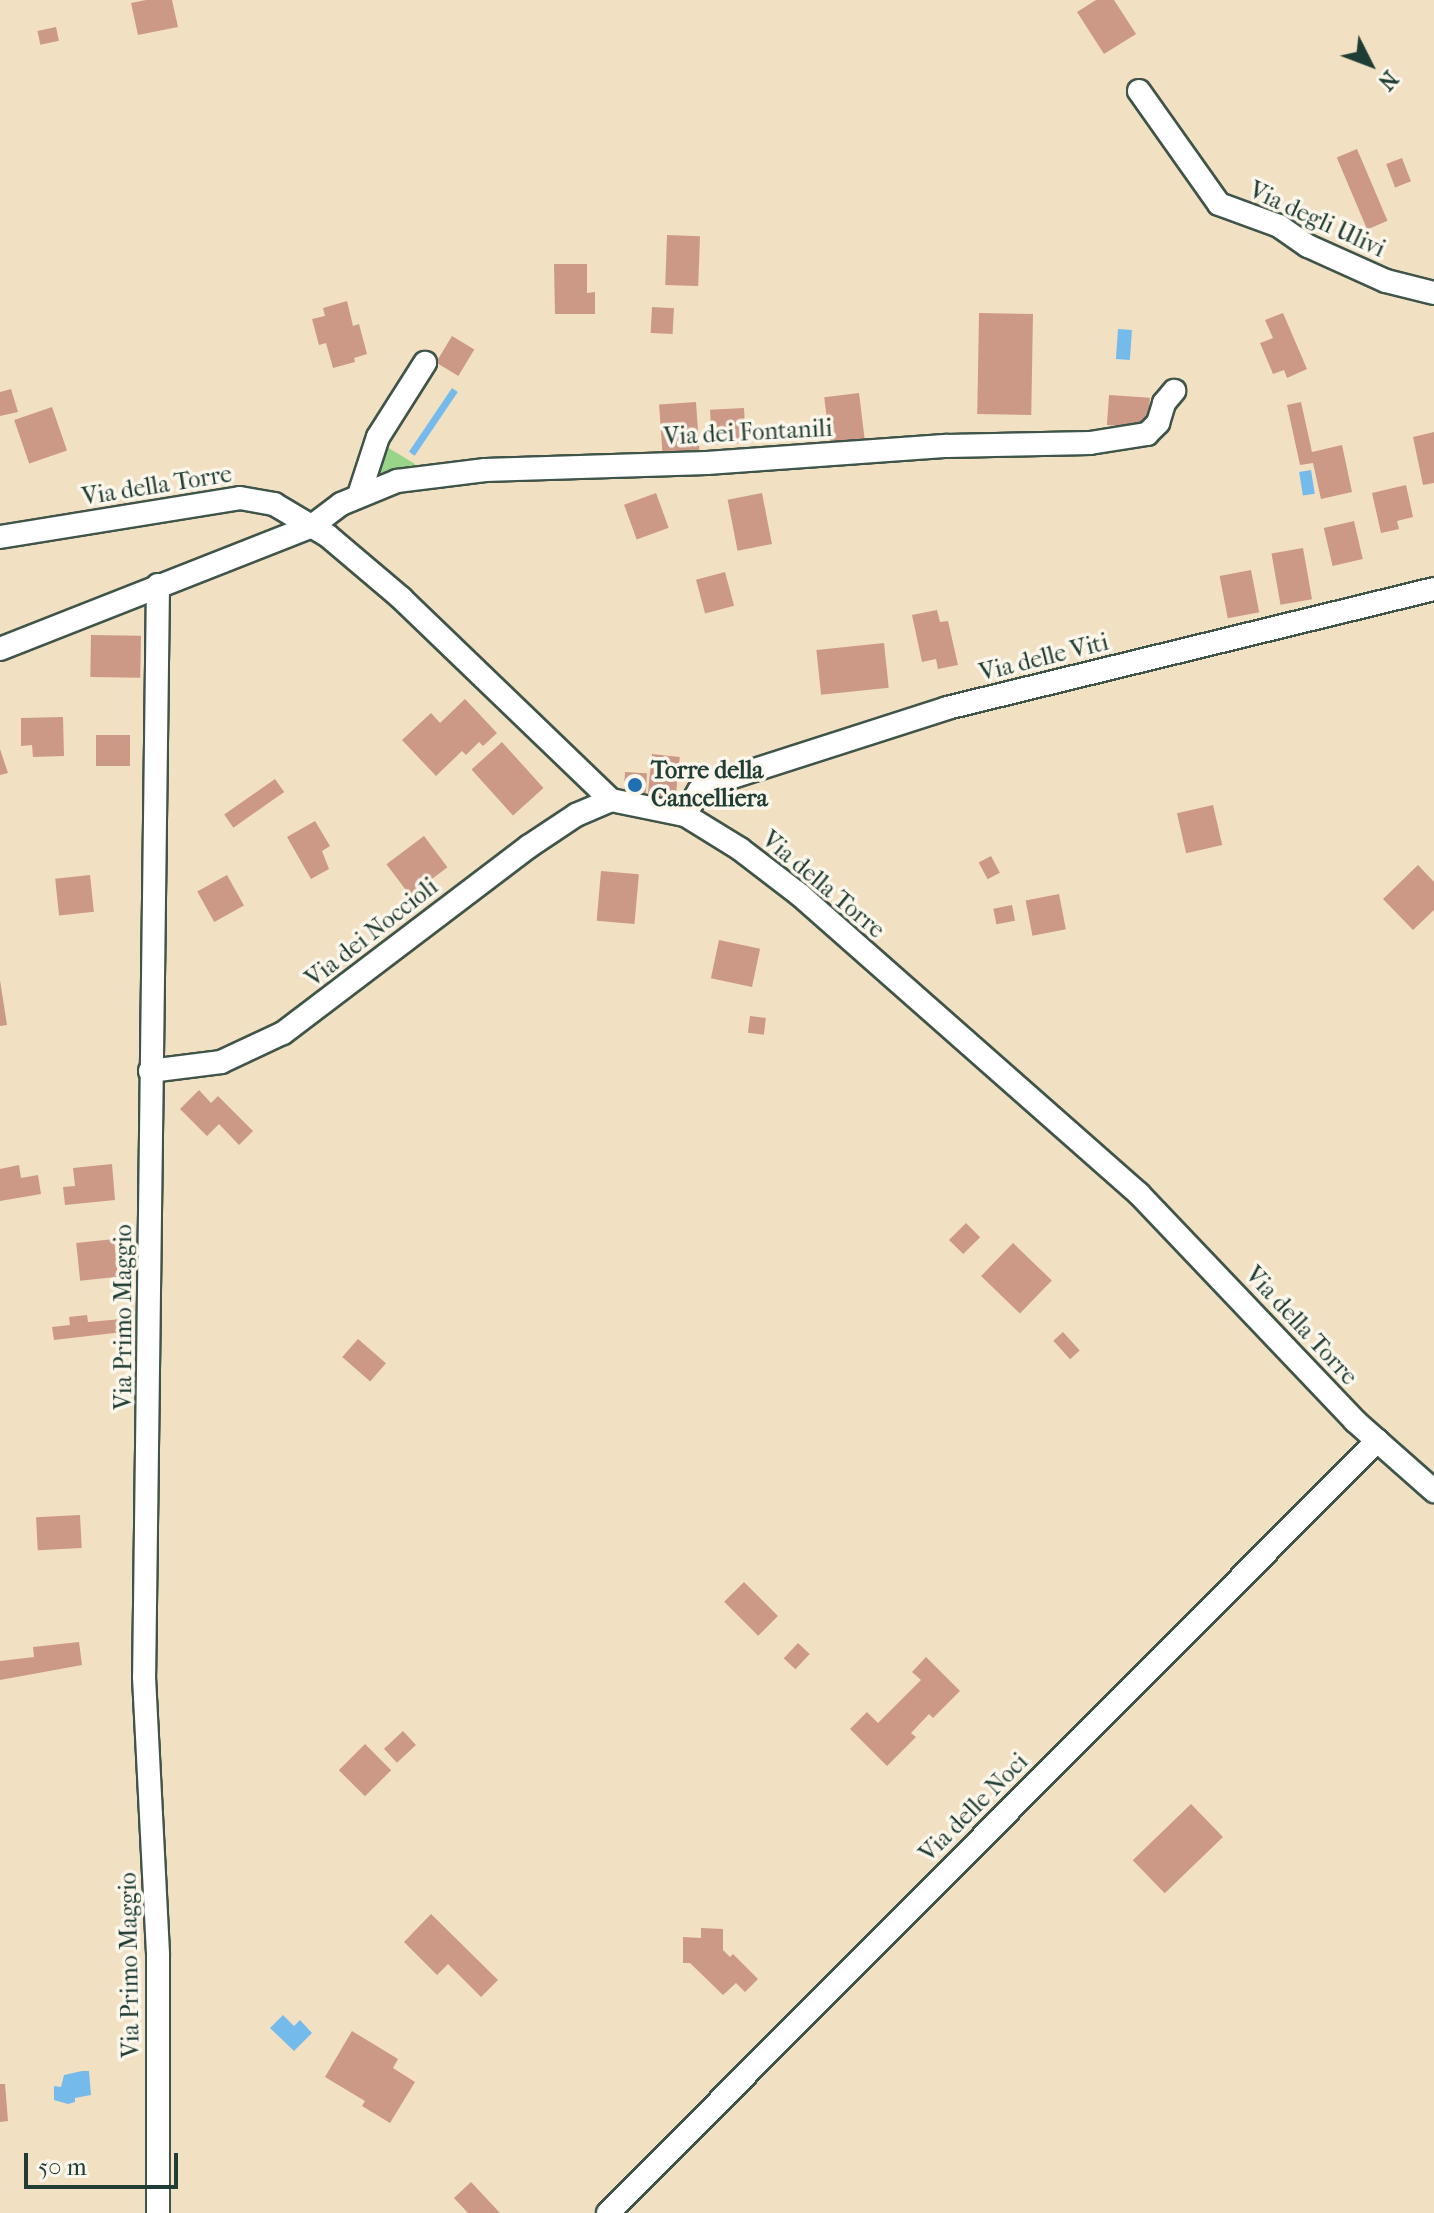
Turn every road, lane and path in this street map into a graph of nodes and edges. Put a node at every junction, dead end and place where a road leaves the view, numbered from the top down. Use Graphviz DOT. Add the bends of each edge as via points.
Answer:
graph roads {
  1 [pos="1139,91"];
  2 [pos="1434,293"];
  3 [pos="425,363"];
  4 [pos="1174,391"];
  5 [pos="359,495"];
  6 [pos="312,526"];
  7 [pos="0,537"];
  8 [pos="158,585"];
  9 [pos="1434,589"];
  10 [pos="0,649"];
  11 [pos="611,800"];
  12 [pos="685,815"];
  13 [pos="150,1071"];
  14 [pos="1377,1441"];
  15 [pos="1434,1491"];
  16 [pos="158,2213"];
  17 [pos="608,2213"];
  1 -- 2 [label="street, Via degli Ulivi" via="1219,204 1279,226 1308,246 1386,281"];
  3 -- 5 [label="street" via="378,437"];
  4 -- 5 [label="street, Via dei Fontanili" via="1147,434 1106,441 485,470 397,481"];
  5 -- 6 [label="street, Via dei Fontanili"];
  6 -- 7 [label="street, Via della Torre" via="274,504 240,498"];
  6 -- 8 [label="street"];
  6 -- 11 [label="street, Via della Torre" via="390,587"];
  8 -- 10 [label="street"];
  8 -- 13 [label="street, Via Primo Maggio"];
  9 -- 12 [label="street, Via delle Viti" via="947,708 714,783 699,791"];
  11 -- 12 [label="street, Via della Torre"];
  11 -- 13 [label="street, Via dei Noccioli" via="576,815 528,847 283,1033 221,1062"];
  12 -- 14 [label="street, Via della Torre" via="800,895 1074,1133"];
  13 -- 16 [label="street, Via Primo Maggio" via="144,1677 158,1956"];
  14 -- 15 [label="street, Via della Torre"];
  14 -- 17 [label="street, Via delle Noci"];
}
